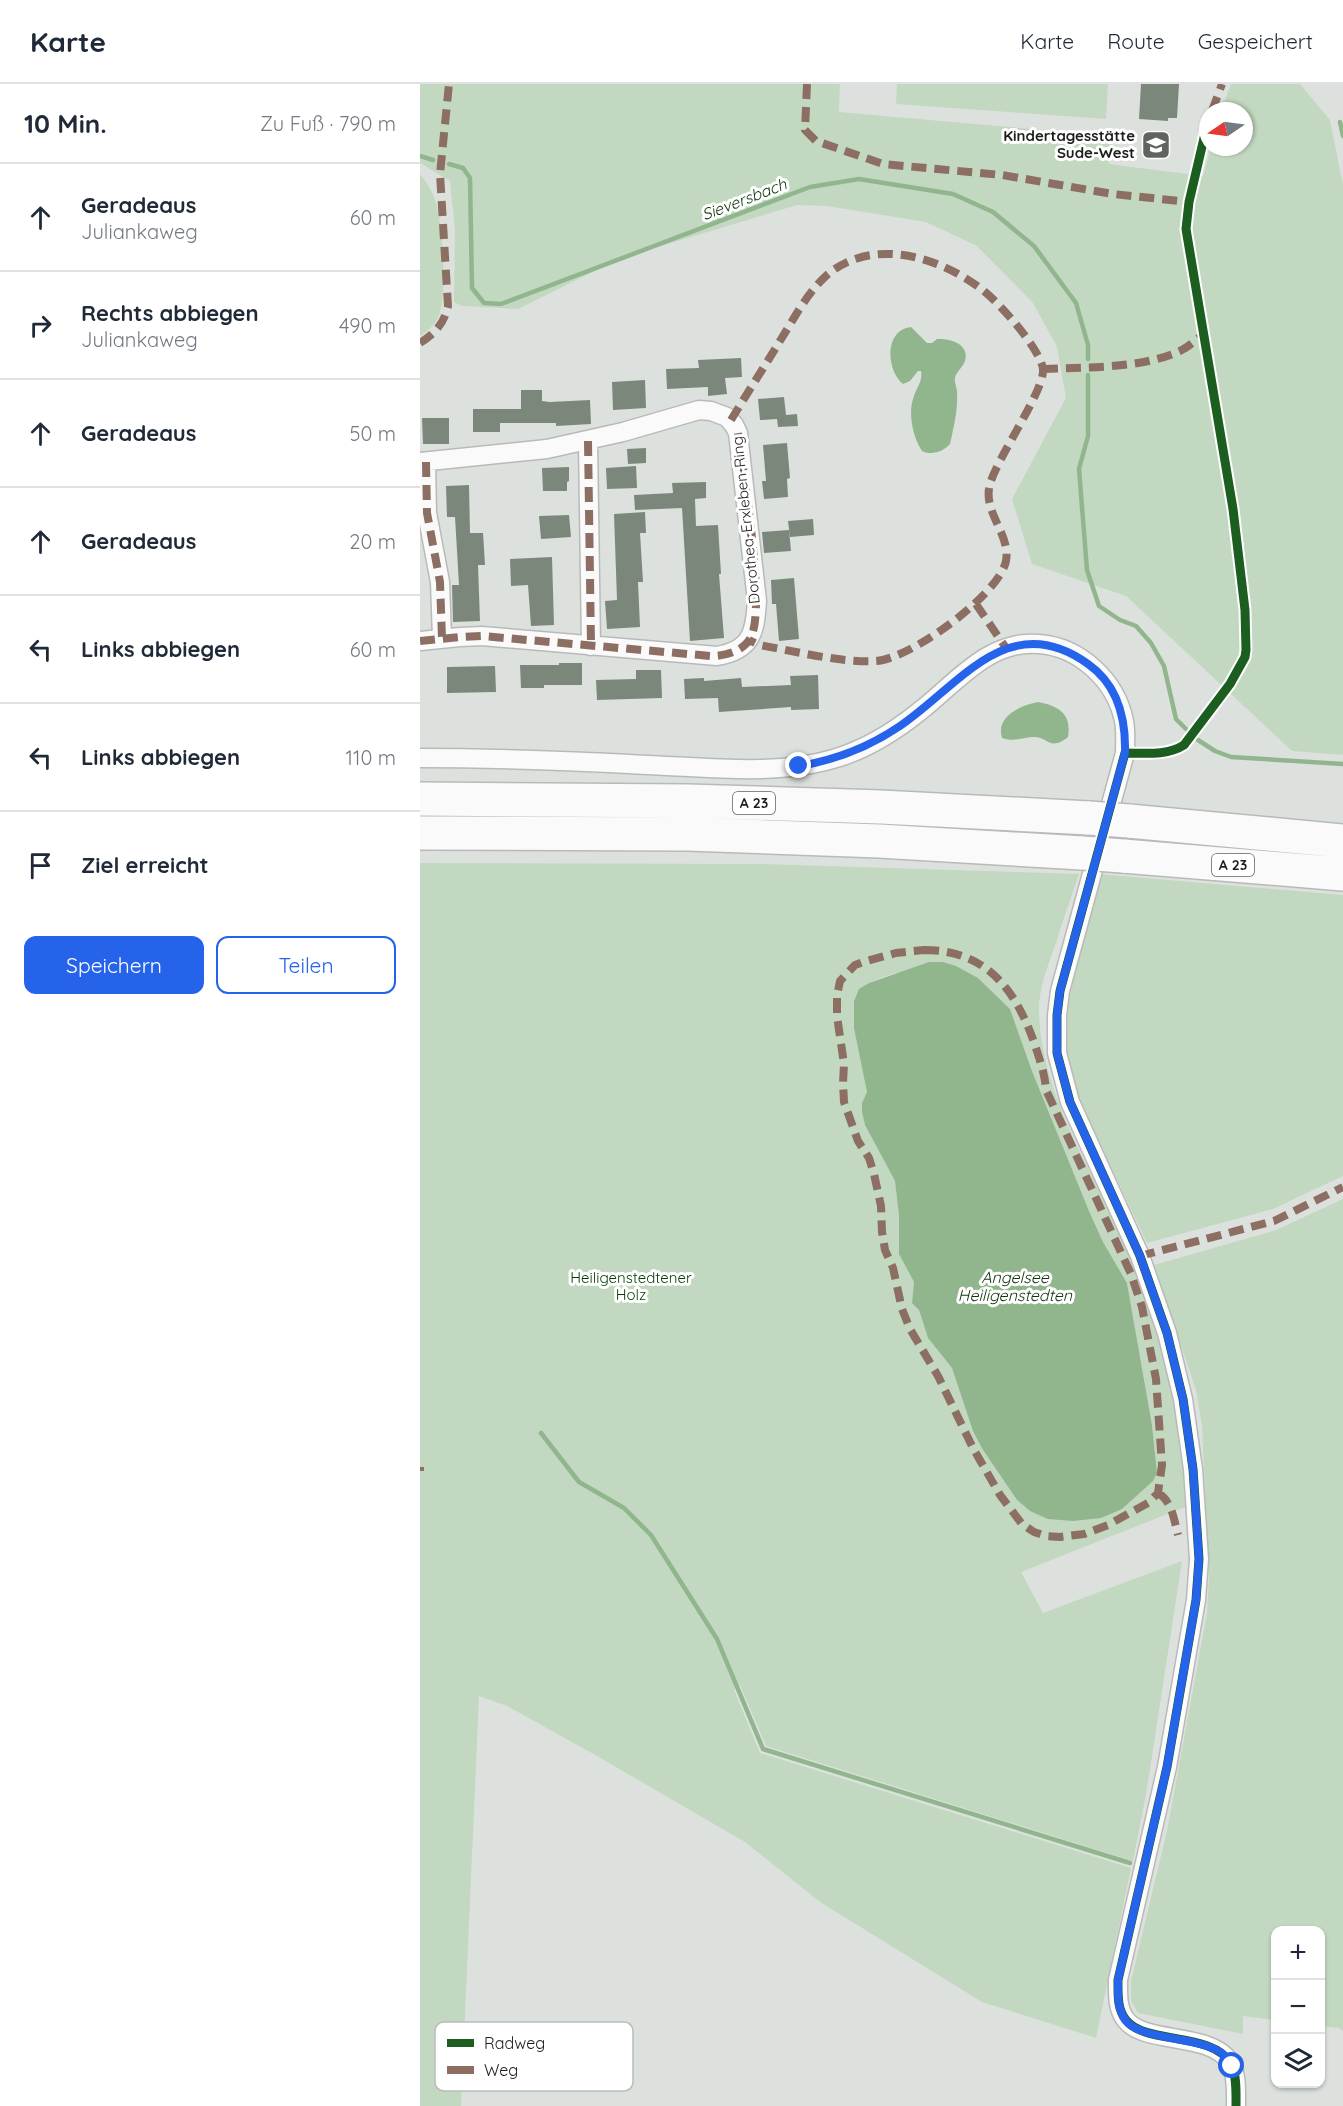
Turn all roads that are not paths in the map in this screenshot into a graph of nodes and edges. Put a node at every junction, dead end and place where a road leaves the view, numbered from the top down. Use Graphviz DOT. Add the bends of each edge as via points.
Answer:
graph roads {
  1 [pos="588,441"];
  2 [pos="423,462"];
  3 [pos="442,638"];
  4 [pos="420,641"];
  5 [pos="591,646"];
  6 [pos="420,758"];
  7 [pos="420,799"];
  8 [pos="420,833"];
  9 [pos="1343,841"];
  10 [pos="1086,868"];
  11 [pos="1343,874"];
  12 [pos="1236,2106"];
  1 -- 2 [label="street, Dorothea-Erxleben-Ring"];
  1 -- 5 [label="street"];
  1 -- 5 [label="street, Dorothea-Erxleben-Ring" via="699,410 717,412 730,420 738,433 756,601 753,634 729,654 711,656"];
  2 -- 3 [label="street" via="427,513 440,582"];
  3 -- 4 [label="street, Dorothea-Erxleben-Ring"];
  3 -- 5 [label="street, Dorothea-Erxleben-Ring" via="482,636"];
  6 -- 10 [label="street" via="726,768 818,763 846,755 886,735 991,654 1012,646 1041,644 1067,651 1103,678 1115,696 1126,733 1123,760"];
  7 -- 9 [label="highway, A 23, bridge" via="881,807 1089,818"];
  8 -- 10 [label="highway, A 23" via="688,834 879,841"];
  10 -- 11 [label="highway, A 23, bridge" via="1123,856"];
  10 -- 12 [label="street" via="1060,991 1057,1053 1070,1102 1140,1256 1167,1333 1183,1399 1193,1469 1199,1559 1196,1600 1167,1767 1118,1980 1118,2002 1127,2022 1138,2030 1222,2052 1232,2066"];
}
